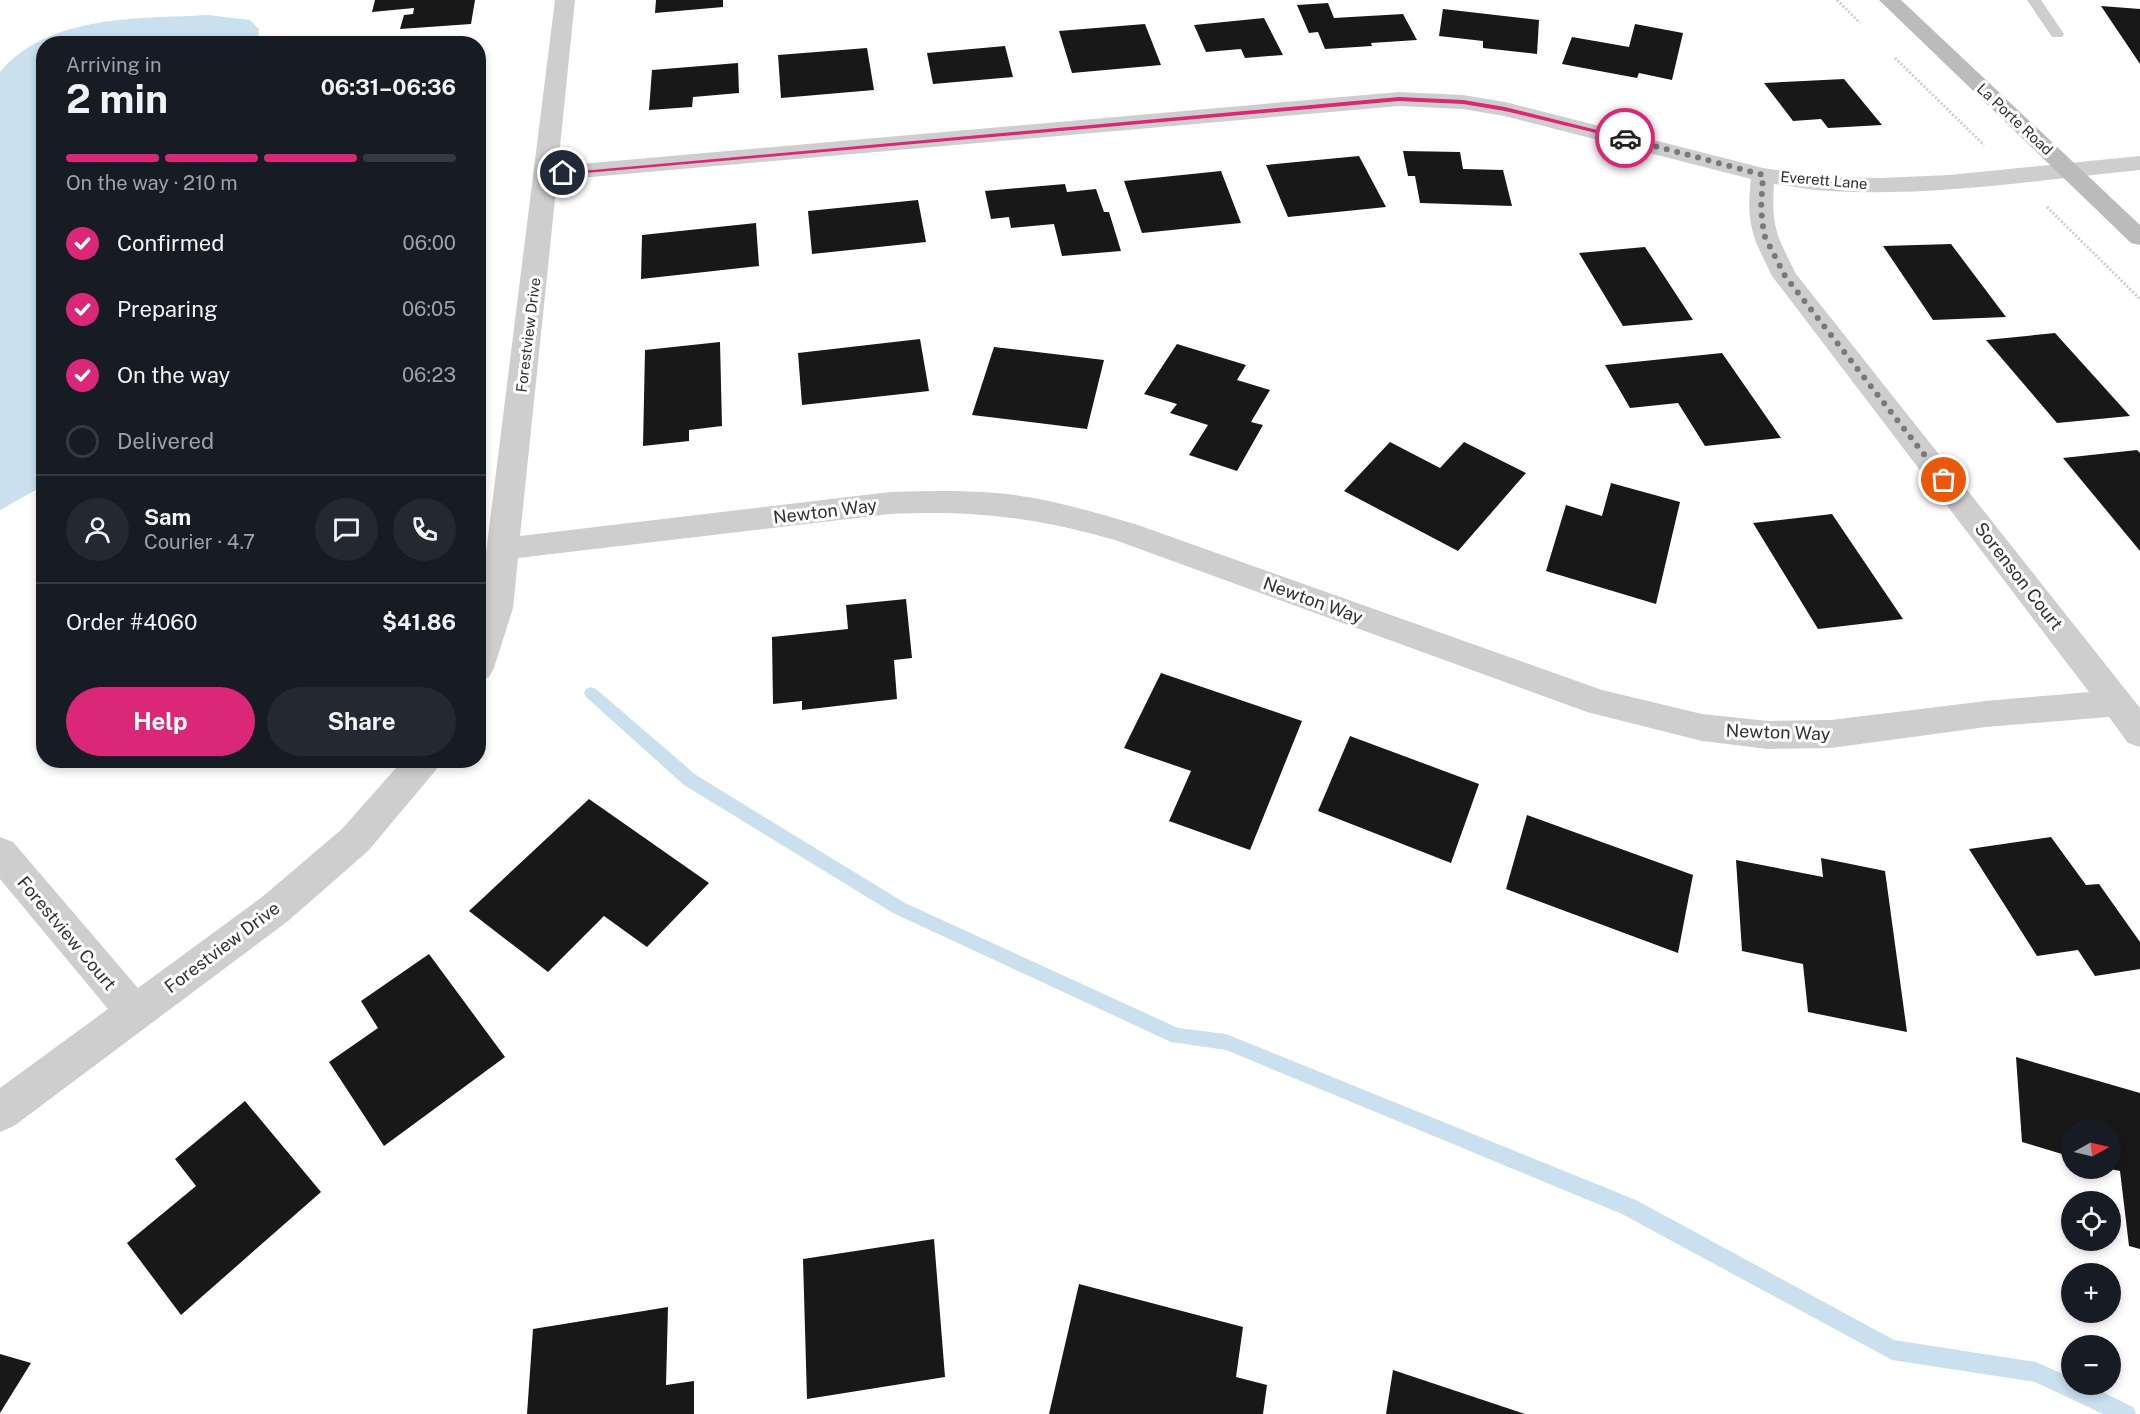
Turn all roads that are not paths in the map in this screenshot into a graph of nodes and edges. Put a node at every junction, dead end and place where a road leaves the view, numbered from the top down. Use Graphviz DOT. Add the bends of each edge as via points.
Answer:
graph roads {
  1 [pos="565,0"];
  2 [pos="1889,0"];
  3 [pos="2034,0"];
  4 [pos="2057,34"];
  5 [pos="2140,163"];
  6 [pos="2070,170"];
  7 [pos="547,174"];
  8 [pos="1763,175"];
  9 [pos="2140,238"];
  10 [pos="503,549"];
  11 [pos="486,643"];
  12 [pos="2118,703"];
  13 [pos="2140,734"];
  14 [pos="417,768"];
  15 [pos="0,853"];
  16 [pos="134,1012"];
  17 [pos="0,1112"];
  1 -- 7 [label="street, Forestview Drive"];
  2 -- 6 [label="street, La Porte Road"];
  3 -- 4 [label="lane"];
  5 -- 6 [label="street, Everett Lane"];
  6 -- 8 [label="street, Everett Lane" via="1881,185 1827,184"];
  6 -- 9 [label="street, La Porte Road"];
  7 -- 8 [label="street, Everett Lane" via="1399,99 1463,102 1505,109"];
  7 -- 10 [label="street, Forestview Drive"];
  8 -- 12 [label="street, Sorenson Court" via="1764,235 1785,276"];
  10 -- 11 [label="street, Forestview Drive" via="497,608"];
  10 -- 12 [label="street, Newton Way" via="890,503 998,504 1041,510 1124,532 1599,704 1677,724 1738,733 1850,734 1988,714"];
  12 -- 13 [label="street, Sorenson Court"];
  14 -- 16 [label="street, Forestview Drive" via="355,840 275,909"];
  15 -- 16 [label="street, Forestview Court"];
  16 -- 17 [label="street, Forestview Drive"];
}
